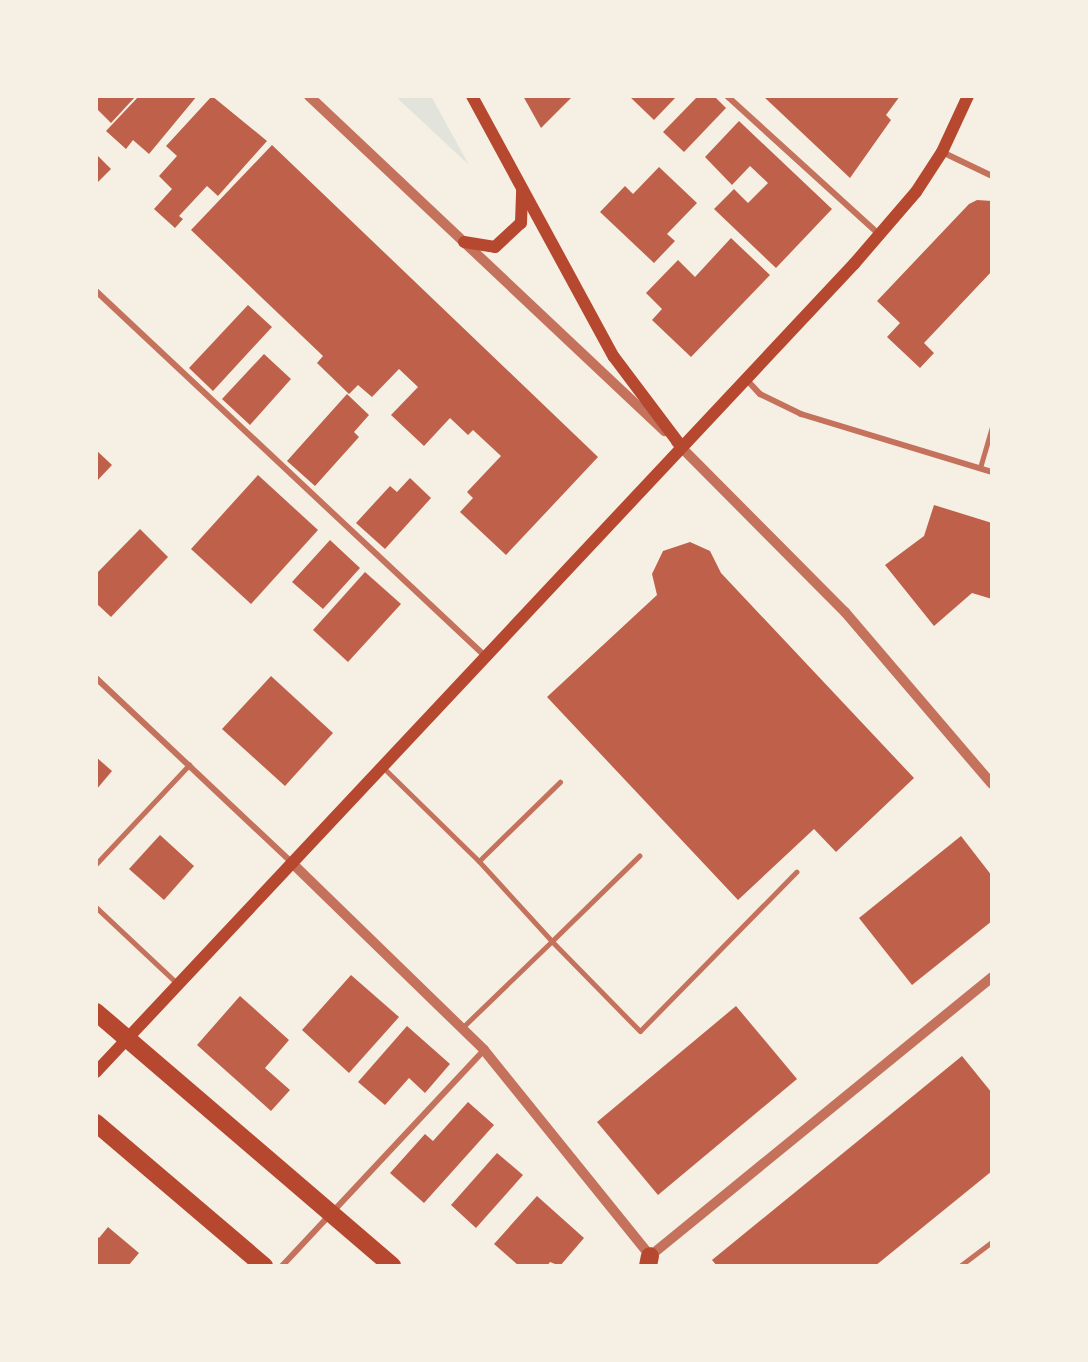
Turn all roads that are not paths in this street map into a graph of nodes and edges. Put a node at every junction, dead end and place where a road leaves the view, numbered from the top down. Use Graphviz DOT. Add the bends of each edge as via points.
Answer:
graph roads {
  1 [pos="309,96"];
  2 [pos="472,96"];
  3 [pos="727,96"];
  4 [pos="968,96"];
  5 [pos="942,152"];
  6 [pos="992,176"];
  7 [pos="522,189"];
  8 [pos="880,235"];
  9 [pos="464,242"];
  10 [pos="96,291"];
  11 [pos="744,378"];
  12 [pos="992,427"];
  13 [pos="680,445"];
  14 [pos="980,468"];
  15 [pos="992,472"];
  16 [pos="484,656"];
  17 [pos="96,678"];
  18 [pos="189,765"];
  19 [pos="381,766"];
  20 [pos="560,782"];
  21 [pos="992,784"];
  22 [pos="639,856"];
  23 [pos="479,861"];
  24 [pos="291,862"];
  25 [pos="96,864"];
  26 [pos="796,872"];
  27 [pos="96,907"];
  28 [pos="552,941"];
  29 [pos="992,977"];
  30 [pos="178,984"];
  31 [pos="463,1027"];
  32 [pos="483,1050"];
  33 [pos="96,1072"];
  34 [pos="96,1123"];
  35 [pos="992,1242"];
  36 [pos="649,1264"];
  37 [pos="264,1266"];
  38 [pos="282,1266"];
  39 [pos="390,1266"];
  40 [pos="960,1266"];
  1 -- 9 [label="street"];
  2 -- 7 [label="main road"];
  3 -- 8 [label="street"];
  4 -- 5 [label="main road"];
  5 -- 6 [label="street"];
  5 -- 8 [label="main road" via="916,192"];
  7 -- 9 [label="main road" via="521,223 495,247"];
  7 -- 13 [label="main road" via="615,357"];
  8 -- 11 [label="main road"];
  9 -- 13 [label="street"];
  10 -- 16 [label="street"];
  11 -- 13 [label="main road"];
  11 -- 14 [label="street" via="760,394 801,414"];
  12 -- 14 [label="lane"];
  13 -- 16 [label="main road"];
  13 -- 21 [label="street" via="844,612"];
  14 -- 15 [label="street"];
  16 -- 19 [label="main road"];
  17 -- 18 [label="street"];
  18 -- 24 [label="street"];
  18 -- 25 [label="lane"];
  19 -- 23 [label="lane"];
  19 -- 24 [label="main road"];
  20 -- 23 [label="lane"];
  22 -- 28 [label="lane"];
  23 -- 28 [label="lane"];
  24 -- 30 [label="main road"];
  24 -- 31 [label="street"];
  26 -- 28 [label="lane" via="640,1031"];
  27 -- 30 [label="lane"];
  28 -- 31 [label="lane"];
  29 -- 36 [label="street"];
  30 -- 33 [label="main road"];
  31 -- 32 [label="street"];
  32 -- 36 [label="street"];
  32 -- 38 [label="street"];
  34 -- 37 [label="highway"];
  35 -- 40 [label="lane"];
  39 -- 39 [label="highway" via="192,1097 96,1012"];
}
